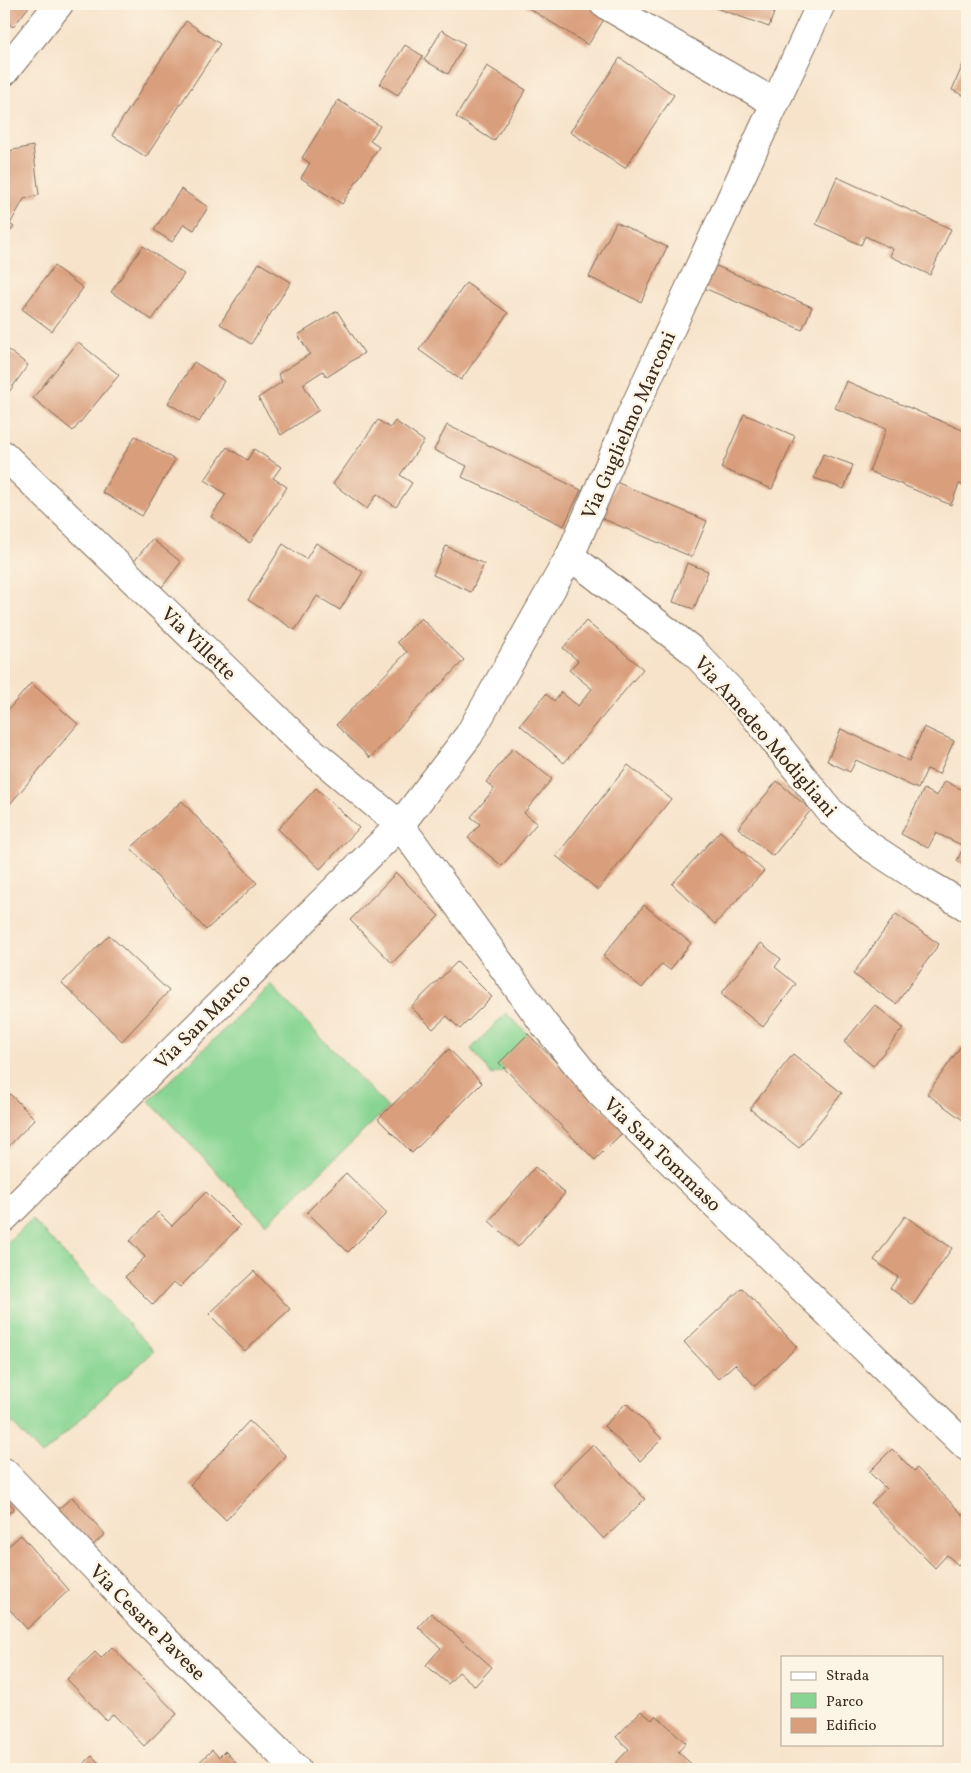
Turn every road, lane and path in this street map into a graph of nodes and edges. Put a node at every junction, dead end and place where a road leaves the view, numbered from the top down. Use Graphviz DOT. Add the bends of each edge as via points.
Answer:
graph roads {
  1 [pos="59,4"];
  2 [pos="604,4"];
  3 [pos="821,4"];
  4 [pos="4,72"];
  5 [pos="775,103"];
  6 [pos="4,454"];
  7 [pos="570,556"];
  8 [pos="400,825"];
  9 [pos="967,907"];
  10 [pos="4,1218"];
  11 [pos="967,1448"];
  12 [pos="4,1472"];
  13 [pos="296,1769"];
  1 -- 4 [label="street"];
  2 -- 5 [label="street"];
  3 -- 5 [label="street, Via Guglielmo Marconi"];
  5 -- 7 [label="street, Via Guglielmo Marconi" via="629,419"];
  6 -- 8 [label="street, Via Villette" via="302,743"];
  7 -- 8 [label="street, Via Guglielmo Marconi" via="469,734"];
  7 -- 9 [label="street, Via Amedeo Modigliani" via="692,650 753,714 830,812 868,845"];
  8 -- 10 [label="street, Via San Marco"];
  8 -- 11 [label="street, Via San Tommaso" via="544,1024 601,1094"];
  12 -- 13 [label="street, Via Cesare Pavese" via="142,1617"];
}
